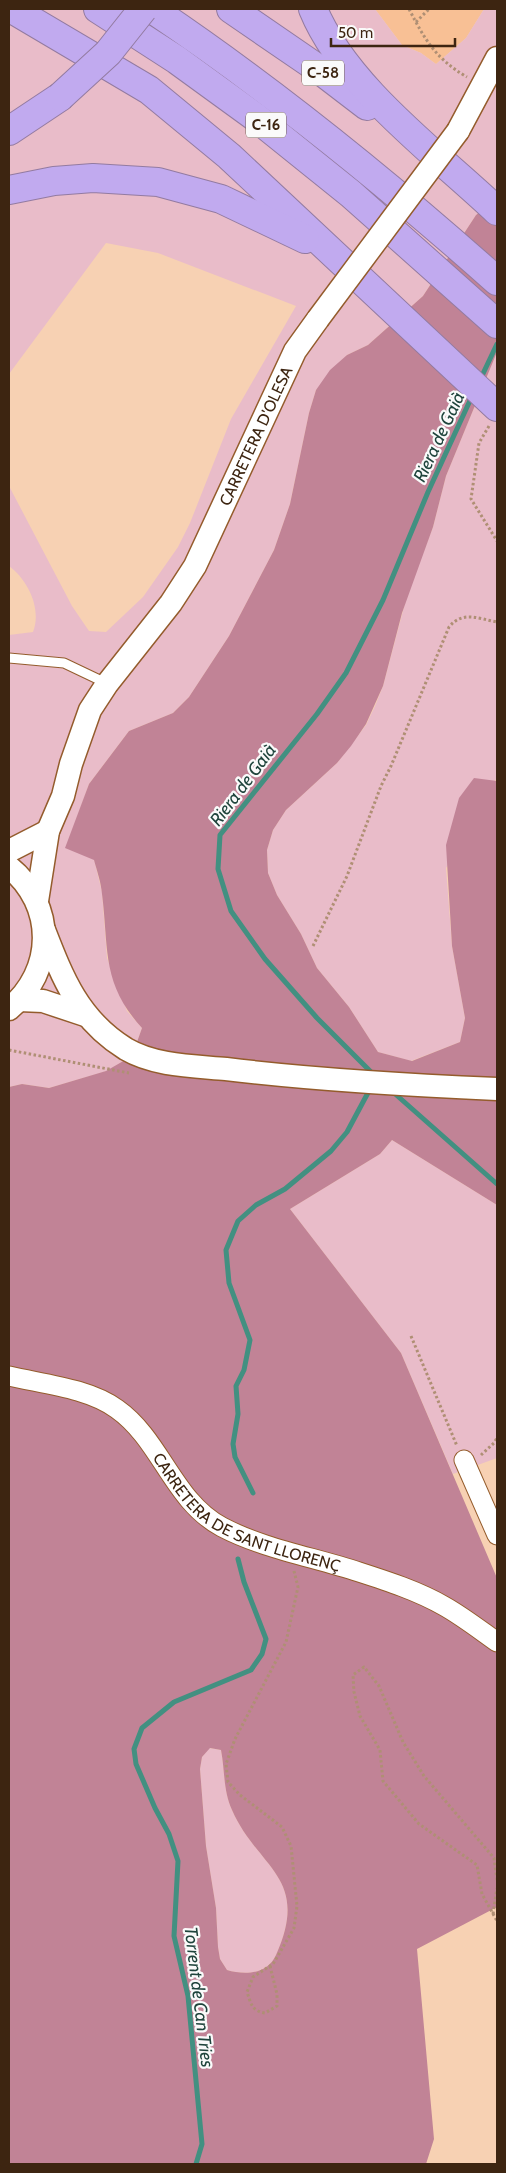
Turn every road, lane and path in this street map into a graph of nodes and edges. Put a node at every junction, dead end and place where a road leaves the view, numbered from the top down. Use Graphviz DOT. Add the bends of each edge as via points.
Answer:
graph roads {
  1 [pos="12,9"];
  2 [pos="98,9"];
  3 [pos="143,9"];
  4 [pos="152,9"];
  5 [pos="231,9"];
  6 [pos="314,9"];
  7 [pos="409,9"];
  8 [pos="429,9"];
  9 [pos="416,22"];
  10 [pos="497,58"];
  11 [pos="484,87"];
  12 [pos="9,131"];
  13 [pos="414,138"];
  14 [pos="9,190"];
  15 [pos="221,199"];
  16 [pos="9,202"];
  17 [pos="497,211"];
  18 [pos="327,249"];
  19 [pos="497,281"];
  20 [pos="497,324"];
  21 [pos="495,414"];
  22 [pos="497,542"];
  23 [pos="497,622"];
  24 [pos="9,658"];
  25 [pos="107,684"];
  26 [pos="48,831"];
  27 [pos="9,851"];
  28 [pos="9,867"];
  29 [pos="36,901"];
  30 [pos="44,930"];
  31 [pos="313,946"];
  32 [pos="14,1004"];
  33 [pos="85,1016"];
  34 [pos="9,1050"];
  35 [pos="134,1074"];
  36 [pos="497,1089"];
  37 [pos="410,1336"];
  38 [pos="9,1376"];
  39 [pos="497,1438"];
  40 [pos="464,1460"];
  41 [pos="497,1535"];
  42 [pos="288,1551"];
  43 [pos="497,1642"];
  44 [pos="497,1880"];
  45 [pos="497,1888"];
  46 [pos="493,1915"];
  47 [pos="497,1921"];
  48 [pos="270,1966"];
  1 -- 18 [label="highway" via="149,90 229,156"];
  2 -- 20 [label="highway, C-16" via="177,60 254,116 351,194"];
  3 -- 12 [label="highway, bridge" via="108,53 60,97"];
  4 -- 19 [label="highway, C-16" via="276,95"];
  5 -- 13 [label="highway, C-58"];
  6 -- 13 [label="highway" via="319,24 353,72"];
  7 -- 9 [label="path"];
  8 -- 9 [label="path"];
  9 -- 11 [label="path" via="434,53 449,67"];
  10 -- 11 [label="street, CARRETERA D'OLESA"];
  11 -- 25 [label="street, CARRETERA D'OLESA, bridge" via="458,131 295,351 195,566 171,603"];
  13 -- 17 [label="highway, C-58"];
  14 -- 15 [label="highway" via="54,181 93,178 158,182"];
  15 -- 16 [label="highway" via="103,188"];
  15 -- 18 [label="highway"];
  18 -- 21 [label="highway"];
  21 -- 22 [label="path" via="479,443 471,499"];
  23 -- 31 [label="path" via="468,616 458,618 449,627 381,786 347,876"];
  24 -- 25 [label="lane" via="64,663"];
  25 -- 26 [label="street, CARRETERA D'OLESA" via="90,710 81,732 63,796"];
  26 -- 27 [label="street"];
  26 -- 29 [label="street, CARRETERA D'OLESA"];
  28 -- 29 [label="street" via="25,882"];
  29 -- 30 [label="street"];
  30 -- 32 [label="street" via="40,968 29,988"];
  30 -- 33 [label="street" via="59,968"];
  32 -- 33 [label="street" via="42,1001"];
  33 -- 36 [label="street" via="135,1053 159,1060 314,1079"];
  34 -- 35 [label="path"];
  37 -- 40 [label="path"];
  38 -- 42 [label="street, CARRETERA DE SANT LLORENÇ" via="83,1393 119,1410 147,1440 199,1511 234,1533"];
  39 -- 40 [label="path" via="482,1455"];
  40 -- 41 [label="street"];
  42 -- 43 [label="street, CARRETERA DE SANT LLORENÇ" via="401,1587 443,1605"];
  42 -- 48 [label="path" via="298,1587 286,1642 235,1738 226,1764 228,1782 282,1827 291,1846 297,1906 294,1928"];
  44 -- 46 [label="path" via="494,1858 424,1776 403,1742 379,1686 364,1667 353,1675 354,1692 360,1716 380,1750 383,1781 419,1824 478,1865 482,1894"];
  45 -- 46 [label="path"];
  46 -- 47 [label="path"];
  48 -- 48 [label="path" via="253,1977 247,1992 256,2012 265,2013 277,2006"];
}
